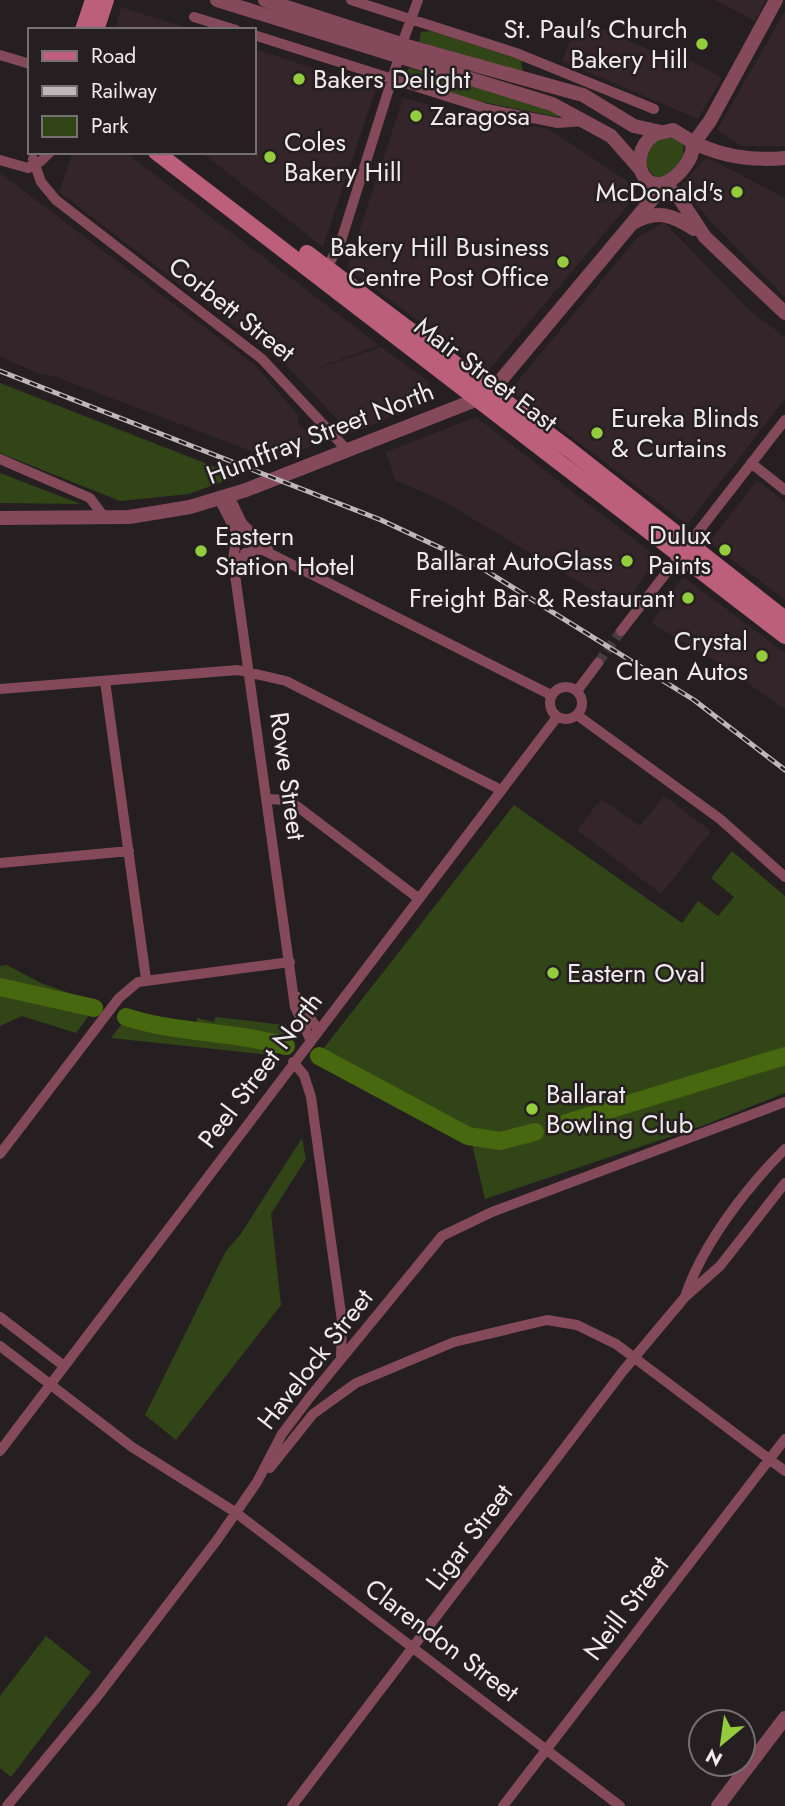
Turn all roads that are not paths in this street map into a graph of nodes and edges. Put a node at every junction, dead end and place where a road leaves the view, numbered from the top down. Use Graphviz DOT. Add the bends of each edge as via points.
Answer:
graph roads {
  1 [pos="93,0"];
  2 [pos="106,0"];
  3 [pos="217,0"];
  4 [pos="265,0"];
  5 [pos="351,0"];
  6 [pos="418,0"];
  7 [pos="776,0"];
  8 [pos="194,17"];
  9 [pos="411,19"];
  10 [pos="84,28"];
  11 [pos="97,28"];
  12 [pos="230,28"];
  13 [pos="256,37"];
  14 [pos="401,51"];
  15 [pos="0,55"];
  16 [pos="538,61"];
  17 [pos="28,63"];
  18 [pos="392,80"];
  19 [pos="530,80"];
  20 [pos="654,109"];
  21 [pos="714,113"];
  22 [pos="590,122"];
  23 [pos="678,131"];
  24 [pos="661,132"];
  25 [pos="693,142"];
  26 [pos="718,153"];
  27 [pos="159,154"];
  28 [pos="177,154"];
  29 [pos="0,157"];
  30 [pos="785,158"];
  31 [pos="33,161"];
  32 [pos="641,170"];
  33 [pos="664,185"];
  34 [pos="621,233"];
  35 [pos="705,237"];
  36 [pos="327,268"];
  37 [pos="785,313"];
  38 [pos="484,395"];
  39 [pos="785,419"];
  40 [pos="347,450"];
  41 [pos="0,459"];
  42 [pos="751,463"];
  43 [pos="785,490"];
  44 [pos="224,497"];
  45 [pos="0,518"];
  46 [pos="105,518"];
  47 [pos="237,532"];
  48 [pos="260,549"];
  49 [pos="684,551"];
  50 [pos="282,558"];
  51 [pos="236,571"];
  52 [pos="785,619"];
  53 [pos="621,631"];
  54 [pos="785,636"];
  55 [pos="598,663"];
  56 [pos="250,671"];
  57 [pos="105,681"];
  58 [pos="0,689"];
  59 [pos="577,691"];
  60 [pos="551,695"];
  61 [pos="578,715"];
  62 [pos="557,717"];
  63 [pos="501,790"];
  64 [pos="268,799"];
  65 [pos="128,851"];
  66 [pos="0,863"];
  67 [pos="785,877"];
  68 [pos="418,898"];
  69 [pos="290,962"];
  70 [pos="146,979"];
  71 [pos="311,1038"];
  72 [pos="296,1059"];
  73 [pos="785,1102"];
  74 [pos="785,1149"];
  75 [pos="0,1154"];
  76 [pos="785,1183"];
  77 [pos="685,1297"];
  78 [pos="0,1317"];
  79 [pos="342,1321"];
  80 [pos="356,1342"];
  81 [pos="0,1346"];
  82 [pos="635,1357"];
  83 [pos="341,1358"];
  84 [pos="64,1366"];
  85 [pos="50,1385"];
  86 [pos="785,1439"];
  87 [pos="0,1451"];
  88 [pos="769,1460"];
  89 [pos="785,1471"];
  90 [pos="252,1489"];
  91 [pos="235,1512"];
  92 [pos="413,1648"];
  93 [pos="785,1718"];
  94 [pos="547,1749"];
  95 [pos="7,1803"];
  96 [pos="292,1806"];
  97 [pos="503,1806"];
  98 [pos="620,1806"];
  99 [pos="718,1806"];
  1 -- 10 [label="main road"];
  2 -- 11 [label="main road"];
  3 -- 14 [label="street"];
  4 -- 14 [label="street"];
  5 -- 9 [label="street"];
  6 -- 9 [label="street"];
  7 -- 21 [label="street"];
  8 -- 12 [label="street"];
  9 -- 14 [label="street"];
  9 -- 16 [label="street"];
  13 -- 18 [label="street"];
  14 -- 18 [label="street"];
  14 -- 19 [label="street"];
  14 -- 22 [label="street"];
  15 -- 17 [label="street"];
  16 -- 19 [label="street"];
  16 -- 20 [label="street"];
  18 -- 22 [label="street" via="487,109 558,123"];
  18 -- 36 [label="street" via="341,241"];
  19 -- 24 [label="street" via="590,98 634,126"];
  21 -- 23 [label="street" via="697,126"];
  21 -- 25 [label="street"];
  21 -- 26 [label="street" via="708,135"];
  22 -- 32 [label="street" via="622,146"];
  23 -- 24 [label="street"];
  23 -- 25 [label="street"];
  24 -- 32 [label="street" via="644,145"];
  25 -- 26 [label="street"];
  25 -- 33 [label="street" via="688,163"];
  26 -- 30 [label="street"];
  27 -- 38 [label="main road, Mair Street East"];
  28 -- 36 [label="main road, Mair Street East"];
  29 -- 31 [label="street"];
  31 -- 40 [label="street, Corbett Street" via="47,191 262,359"];
  32 -- 33 [label="street" via="651,183"];
  32 -- 34 [label="street, Humffray Street North" via="642,198"];
  33 -- 34 [label="street, Humffray Street North"];
  33 -- 35 [label="street"];
  34 -- 35 [label="street" via="642,218 661,214"];
  34 -- 38 [label="street, Humffray Street North"];
  35 -- 37 [label="street"];
  36 -- 38 [label="main road, Mair Street East"];
  38 -- 40 [label="street, Humffray Street North"];
  38 -- 49 [label="main road, Mair Street East"];
  39 -- 42 [label="street"];
  40 -- 44 [label="street, Humffray Street North"];
  41 -- 46 [label="street" via="90,498"];
  42 -- 43 [label="street"];
  42 -- 49 [label="street"];
  44 -- 46 [label="street, Humffray Street North" via="162,513"];
  44 -- 47 [label="street"];
  44 -- 50 [label="street" via="248,530"];
  45 -- 46 [label="street, Humffray Street North"];
  47 -- 48 [label="street"];
  47 -- 51 [label="street, Rowe Street"];
  48 -- 50 [label="street"];
  48 -- 51 [label="street" via="244,555"];
  49 -- 52 [label="main road, Mair Street East"];
  49 -- 53 [label="street"];
  49 -- 54 [label="main road, Mair Street East"];
  50 -- 60 [label="street"];
  51 -- 56 [label="street, Rowe Street"];
  55 -- 59 [label="street"];
  56 -- 57 [label="street"];
  56 -- 63 [label="street" via="286,681"];
  56 -- 64 [label="street, Rowe Street"];
  57 -- 58 [label="street"];
  57 -- 65 [label="street"];
  59 -- 60 [label="street" via="561,687"];
  59 -- 61 [label="street" via="582,704"];
  60 -- 62 [label="street" via="550,707"];
  61 -- 62 [label="street"];
  61 -- 67 [label="street" via="720,820"];
  62 -- 63 [label="street, Peel Street North"];
  63 -- 68 [label="street, Peel Street North"];
  64 -- 68 [label="street" via="285,800 305,811"];
  64 -- 69 [label="street, Rowe Street"];
  65 -- 66 [label="street"];
  65 -- 70 [label="street"];
  68 -- 71 [label="street, Peel Street North"];
  69 -- 70 [label="street"];
  69 -- 71 [label="street, Rowe Street" via="293,986"];
  70 -- 75 [label="street" via="128,988 112,1006"];
  71 -- 72 [label="street, Peel Street North"];
  72 -- 79 [label="street" via="310,1097"];
  72 -- 84 [label="street, Peel Street North"];
  73 -- 80 [label="street, Havelock Street" via="453,1228"];
  74 -- 77 [label="street, Ligar Street" via="707,1249"];
  76 -- 77 [label="street, Ligar Street" via="720,1266"];
  77 -- 82 [label="street, Ligar Street"];
  78 -- 84 [label="street"];
  79 -- 80 [label="street" via="345,1332"];
  79 -- 83 [label="street"];
  80 -- 83 [label="street, Havelock Street"];
  81 -- 85 [label="street, Clarendon Street"];
  82 -- 88 [label="street"];
  82 -- 90 [label="street" via="593,1331 555,1320 529,1322 454,1342 363,1380 326,1404"];
  82 -- 92 [label="street, Ligar Street"];
  83 -- 90 [label="street, Havelock Street" via="282,1434"];
  84 -- 85 [label="street, Peel Street North"];
  85 -- 87 [label="street, Peel Street North"];
  85 -- 91 [label="street, Clarendon Street" via="138,1451"];
  86 -- 88 [label="street, Neill Street"];
  88 -- 89 [label="street"];
  88 -- 94 [label="street, Neill Street"];
  90 -- 91 [label="street, Havelock Street"];
  91 -- 92 [label="street, Clarendon Street"];
  91 -- 95 [label="street, Havelock Street" via="97,1697"];
  92 -- 94 [label="street, Clarendon Street"];
  92 -- 96 [label="street, Ligar Street"];
  93 -- 99 [label="street"];
  94 -- 97 [label="street, Neill Street"];
  94 -- 98 [label="street, Clarendon Street"];
}
